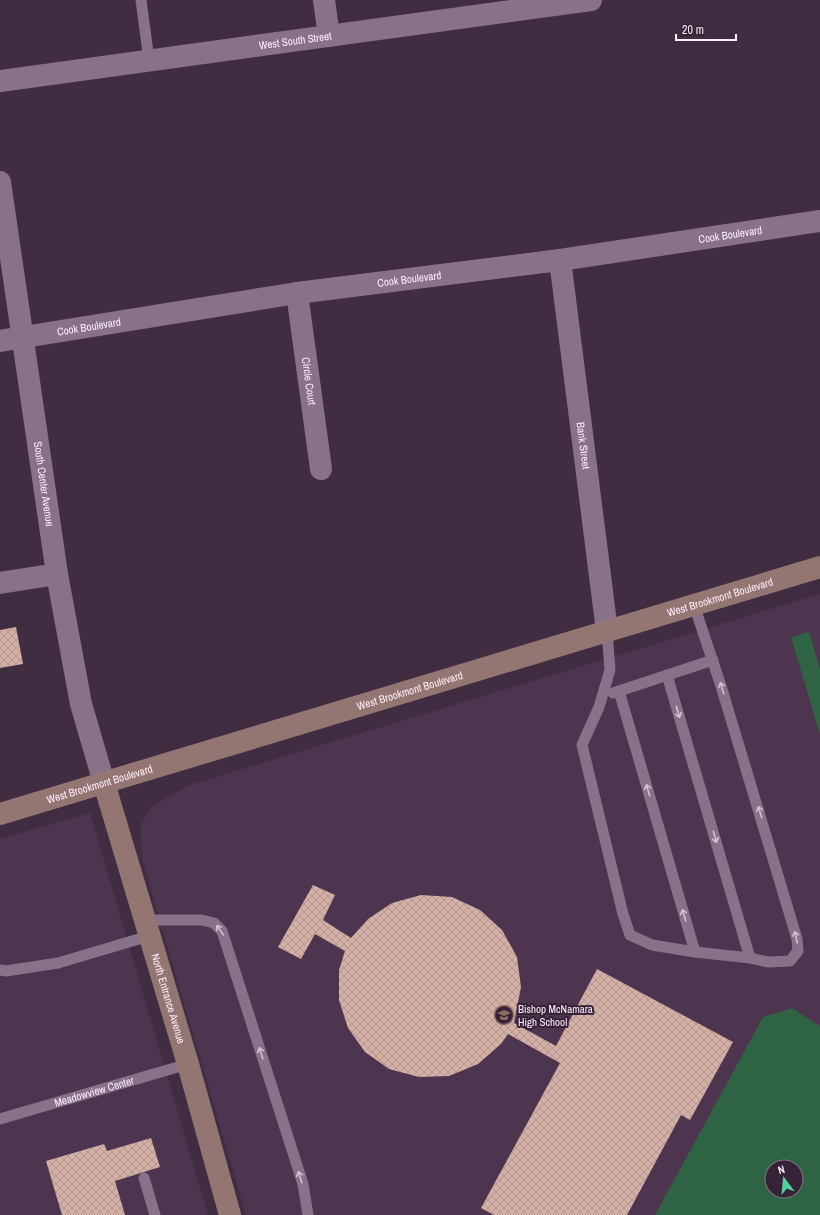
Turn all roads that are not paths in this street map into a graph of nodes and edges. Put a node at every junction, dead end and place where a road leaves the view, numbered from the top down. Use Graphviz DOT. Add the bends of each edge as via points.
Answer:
graph roads {
  1 [pos="141,0"];
  2 [pos="324,0"];
  3 [pos="591,0"];
  4 [pos="500,6"];
  5 [pos="329,36"];
  6 [pos="149,60"];
  7 [pos="0,81"];
  8 [pos="0,182"];
  9 [pos="820,221"];
  10 [pos="560,260"];
  11 [pos="297,293"];
  12 [pos="23,338"];
  13 [pos="0,341"];
  14 [pos="321,469"];
  15 [pos="820,567"];
  16 [pos="57,574"];
  17 [pos="0,583"];
  18 [pos="694,605"];
  19 [pos="607,631"];
  20 [pos="713,660"];
  21 [pos="667,675"];
  22 [pos="620,691"];
  23 [pos="603,696"];
  24 [pos="104,783"];
  25 [pos="0,814"];
  26 [pos="147,928"];
  27 [pos="695,952"];
  28 [pos="750,958"];
  29 [pos="0,970"];
  30 [pos="188,1064"];
  31 [pos="0,1119"];
  32 [pos="144,1178"];
  33 [pos="155,1215"];
  34 [pos="230,1215"];
  35 [pos="308,1215"];
  1 -- 6 [label="lane"];
  2 -- 5 [label="street"];
  3 -- 4 [label="street, West South Street"];
  4 -- 5 [label="street, West South Street"];
  5 -- 6 [label="street, West South Street"];
  6 -- 7 [label="street, West South Street"];
  8 -- 12 [label="street, South Center Avenue"];
  9 -- 10 [label="street, Cook Boulevard"];
  10 -- 11 [label="street, Cook Boulevard"];
  10 -- 19 [label="street, Bank Street"];
  11 -- 12 [label="street, Cook Boulevard"];
  11 -- 14 [label="street, Circle Court"];
  12 -- 13 [label="street, Cook Boulevard"];
  12 -- 16 [label="street, South Center Avenue"];
  15 -- 18 [label="main road, West Brookmont Boulevard"];
  16 -- 17 [label="street"];
  16 -- 24 [label="street, South Center Avenue" via="81,704"];
  18 -- 19 [label="main road, West Brookmont Boulevard"];
  18 -- 20 [label="lane"];
  19 -- 23 [label="lane" via="610,670"];
  19 -- 24 [label="main road, West Brookmont Boulevard"];
  20 -- 21 [label="lane"];
  28 -- 20 [label="lane, one-way" via="768,962 790,961 798,951 797,939"];
  21 -- 22 [label="lane"];
  21 -- 28 [label="lane, one-way"];
  22 -- 23 [label="lane"];
  27 -- 22 [label="lane, one-way"];
  23 -- 27 [label="lane" via="582,745 630,935 652,945"];
  24 -- 25 [label="main road, West Brookmont Boulevard"];
  24 -- 26 [label="main road, North Entrance Avenue"];
  26 -- 29 [label="lane" via="58,963"];
  26 -- 30 [label="main road, North Entrance Avenue"];
  35 -- 26 [label="lane, one-way" via="302,1184 222,931 214,923 202,920"];
  27 -- 28 [label="lane"];
  30 -- 31 [label="lane, Meadowview Center"];
  30 -- 34 [label="main road, North Entrance Avenue"];
  32 -- 33 [label="lane"];
}
